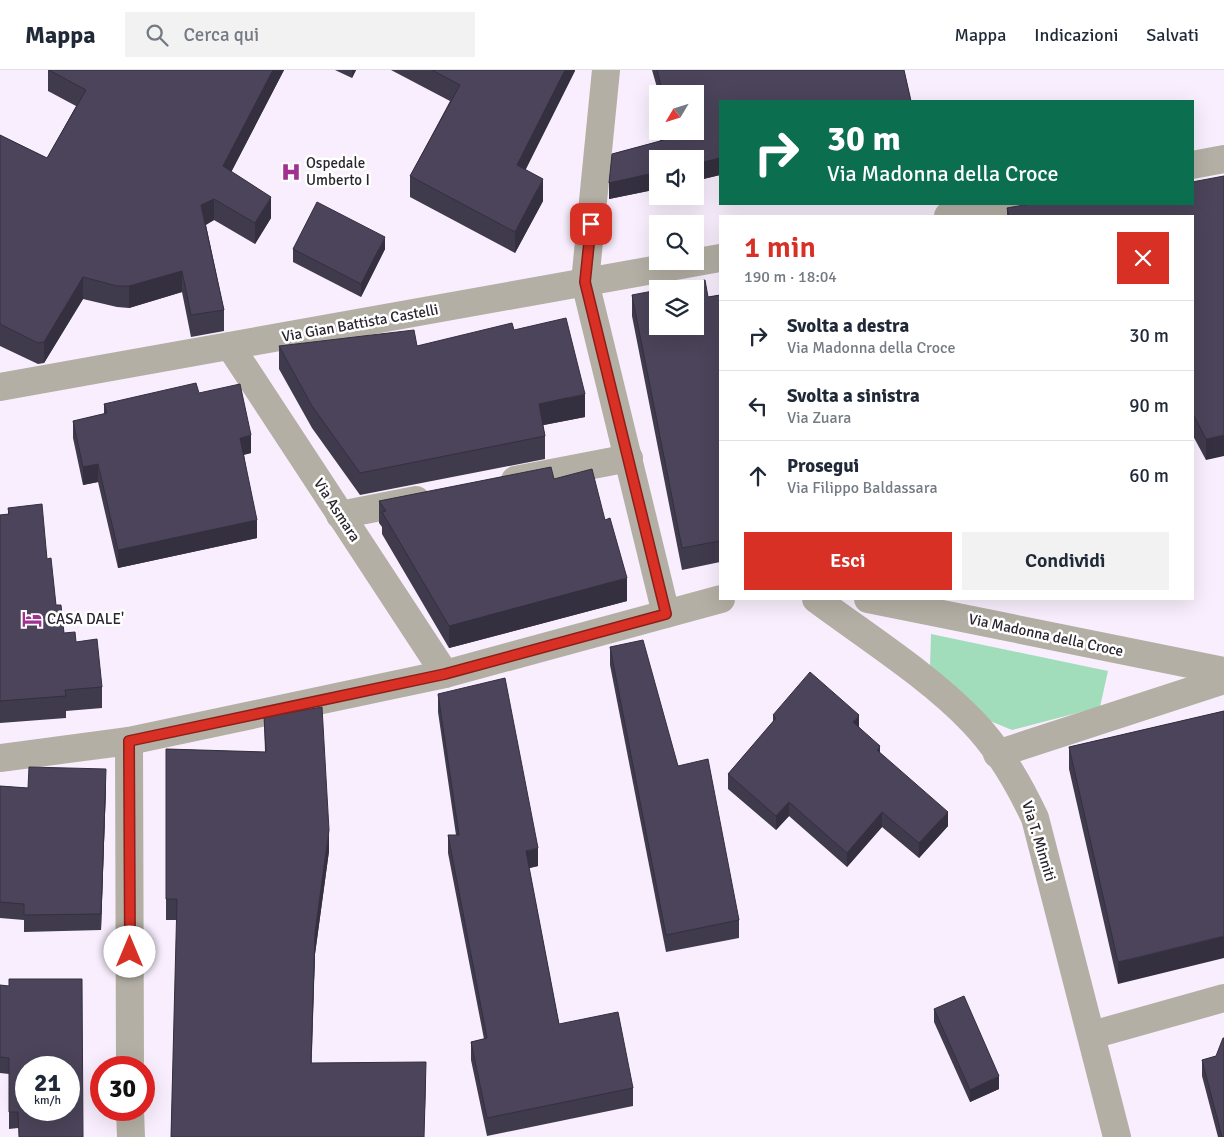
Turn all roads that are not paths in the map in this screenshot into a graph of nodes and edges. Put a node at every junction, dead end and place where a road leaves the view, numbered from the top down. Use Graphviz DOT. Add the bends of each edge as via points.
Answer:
graph roads {
  1 [pos="606,70"];
  2 [pos="1224,159"];
  3 [pos="1194,165"];
  4 [pos="1002,205"];
  5 [pos="953,215"];
  6 [pos="719,258"];
  7 [pos="585,282"];
  8 [pos="230,346"];
  9 [pos="0,386"];
  10 [pos="629,458"];
  11 [pos="494,485"];
  12 [pos="436,496"];
  13 [pos="340,515"];
  14 [pos="719,600"];
  15 [pos="817,600"];
  16 [pos="873,600"];
  17 [pos="666,614"];
  18 [pos="1224,671"];
  19 [pos="445,674"];
  20 [pos="1224,680"];
  21 [pos="129,741"];
  22 [pos="997,754"];
  23 [pos="0,758"];
  24 [pos="1224,998"];
  25 [pos="1092,1034"];
  26 [pos="130,1056"];
  27 [pos="130,1121"];
  28 [pos="130,1137"];
  29 [pos="1118,1137"];
  1 -- 7 [label="street"];
  2 -- 3 [label="street"];
  4 -- 5 [label="street"];
  6 -- 7 [label="street, Via Gian Battista Castelli"];
  7 -- 8 [label="street, Via Gian Battista Castelli"];
  7 -- 10 [label="street"];
  8 -- 9 [label="street, Via Gian Battista Castelli"];
  8 -- 13 [label="street, Via Asmara"];
  10 -- 11 [label="street"];
  10 -- 17 [label="street"];
  12 -- 13 [label="street"];
  13 -- 19 [label="street, Via Asmara"];
  14 -- 17 [label="street"];
  15 -- 22 [label="street, Via T. Minniti" via="925,680 973,722"];
  16 -- 18 [label="street, Via Madonna della Croce"];
  17 -- 19 [label="street"];
  19 -- 21 [label="street"];
  20 -- 22 [label="street"];
  21 -- 23 [label="street"];
  21 -- 26 [label="street"];
  22 -- 25 [label="street, Via T. Minniti" via="1021,788 1035,818"];
  24 -- 25 [label="street"];
  25 -- 29 [label="street, Via T. Minniti"];
  27 -- 28 [label="street"];
}
